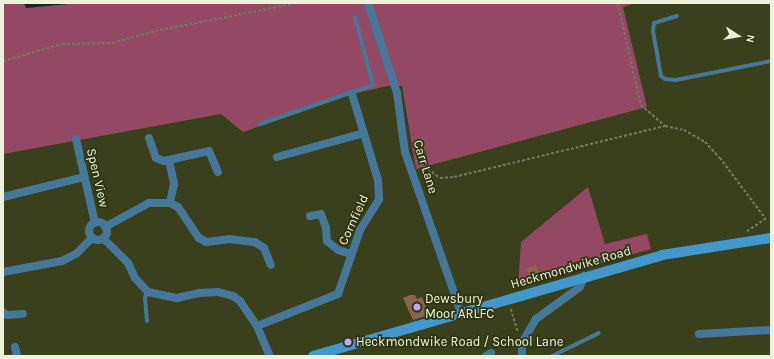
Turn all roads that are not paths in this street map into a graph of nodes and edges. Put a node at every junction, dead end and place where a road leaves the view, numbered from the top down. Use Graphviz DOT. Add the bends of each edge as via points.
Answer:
graph roads {
  1 [pos="368,3"];
  2 [pos="678,16"];
  3 [pos="355,17"];
  4 [pos="771,61"];
  5 [pos="352,94"];
  6 [pos="260,124"];
  7 [pos="364,133"];
  8 [pos="148,138"];
  9 [pos="76,139"];
  10 [pos="277,157"];
  11 [pos="169,160"];
  12 [pos="218,172"];
  13 [pos="84,177"];
  14 [pos="3,197"];
  15 [pos="170,203"];
  16 [pos="310,216"];
  17 [pos="95,223"];
  18 [pos="105,226"];
  19 [pos="92,238"];
  20 [pos="103,238"];
  21 [pos="771,238"];
  22 [pos="351,254"];
  23 [pos="271,265"];
  24 [pos="3,272"];
  25 [pos="584,276"];
  26 [pos="148,292"];
  27 [pos="3,312"];
  28 [pos="461,313"];
  29 [pos="23,314"];
  30 [pos="147,321"];
  31 [pos="257,326"];
  32 [pos="771,330"];
  33 [pos="598,333"];
  34 [pos="699,334"];
  35 [pos="16,347"];
  36 [pos="18,356"];
  37 [pos="270,356"];
  38 [pos="316,356"];
  39 [pos="522,356"];
  40 [pos="552,356"];
  1 -- 28 [label="street, Carr Lane" via="397,93 405,152"];
  2 -- 4 [label="lane" via="654,24 661,76 665,79 676,80"];
  3 -- 5 [label="lane" via="373,85"];
  5 -- 6 [label="lane"];
  5 -- 7 [label="street, Cornfield"];
  7 -- 10 [label="street"];
  7 -- 22 [label="street, Cornfield" via="378,180 379,199 360,230"];
  8 -- 11 [label="street" via="156,158"];
  9 -- 13 [label="street, Spen View"];
  11 -- 12 [label="street" via="209,150"];
  11 -- 15 [label="street" via="174,184"];
  13 -- 14 [label="street"];
  13 -- 17 [label="street, Spen View"];
  15 -- 18 [label="street" via="149,203"];
  15 -- 23 [label="street" via="178,208 200,238 206,242 229,239 255,242 264,248"];
  16 -- 22 [label="street" via="321,214 327,241 338,250"];
  17 -- 18 [label="street, Spen View"];
  17 -- 19 [label="street, Spen View" via="89,229"];
  18 -- 20 [label="street, Spen View"];
  19 -- 20 [label="street"];
  19 -- 24 [label="street" via="76,254 62,261"];
  20 -- 26 [label="street" via="128,263 135,278"];
  21 -- 25 [label="main road, Heckmondwike Road" via="662,256"];
  22 -- 31 [label="street, Cornfield" via="338,294"];
  25 -- 28 [label="main road, Heckmondwike Road"];
  25 -- 39 [label="street" via="580,288 536,319 522,343"];
  26 -- 30 [label="lane" via="145,302"];
  26 -- 31 [label="street" via="177,298 218,292 233,296 240,301"];
  27 -- 29 [label="street"];
  28 -- 38 [label="main road, Heckmondwike Road"];
  31 -- 37 [label="street"];
  32 -- 34 [label="street"];
  33 -- 40 [label="lane"];
  35 -- 36 [label="street"];
}
